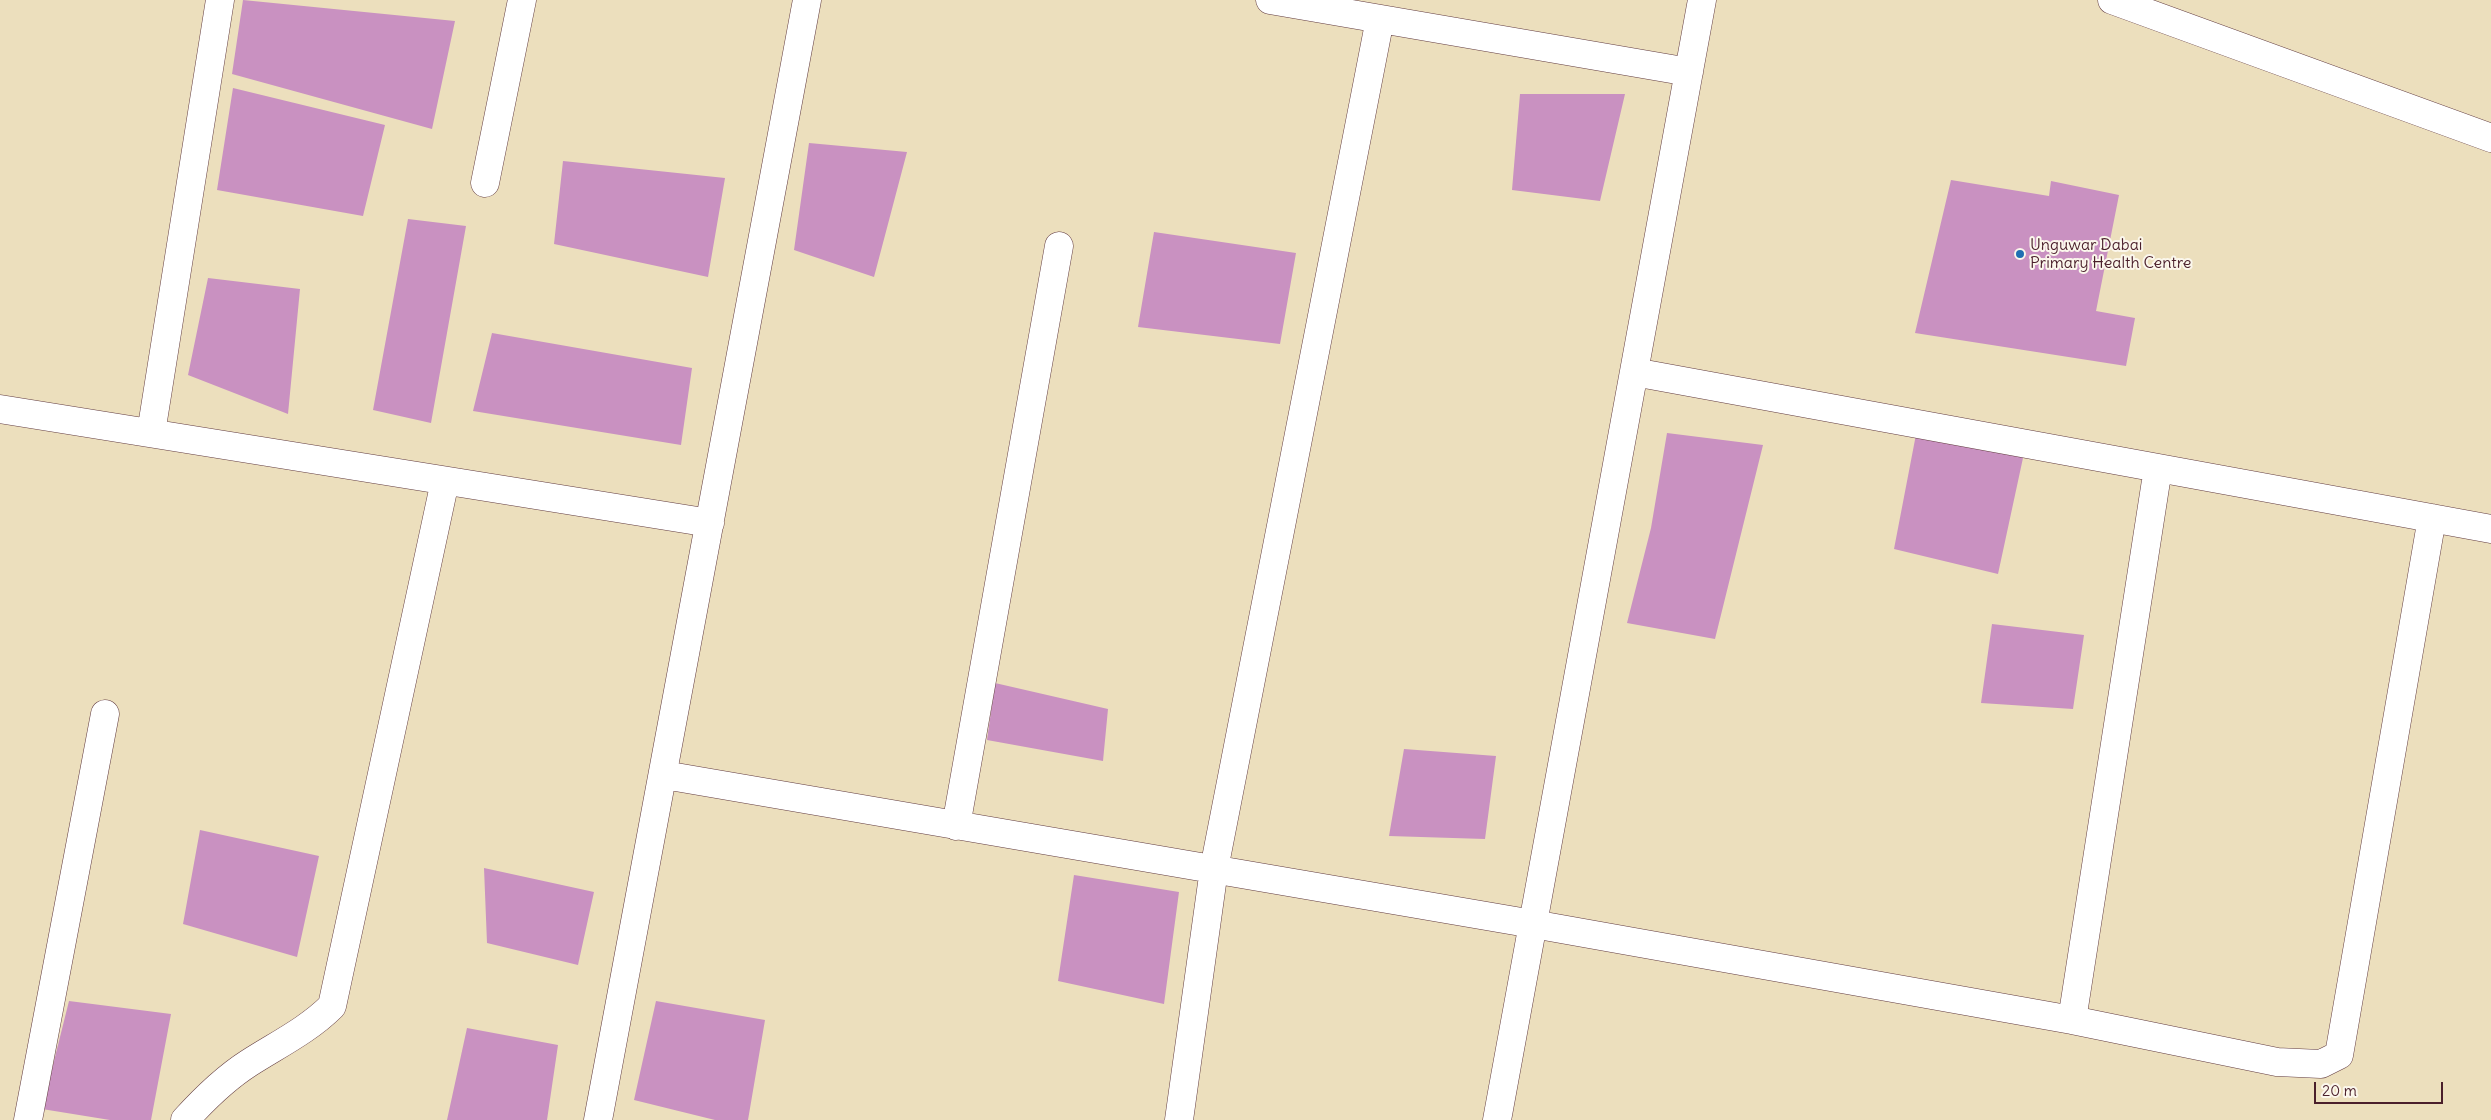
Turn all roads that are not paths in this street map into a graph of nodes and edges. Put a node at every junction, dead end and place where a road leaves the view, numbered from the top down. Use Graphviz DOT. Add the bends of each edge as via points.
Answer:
graph roads {
  1 [pos="220,0"];
  2 [pos="522,0"];
  3 [pos="807,0"];
  4 [pos="1270,0"];
  5 [pos="1702,0"];
  6 [pos="2112,0"];
  7 [pos="1380,19"];
  8 [pos="1689,72"];
  9 [pos="2491,138"];
  10 [pos="485,183"];
  11 [pos="1059,246"];
  12 [pos="1634,372"];
  13 [pos="0,409"];
  14 [pos="151,433"];
  15 [pos="2158,468"];
  16 [pos="445,481"];
  17 [pos="2432,518"];
  18 [pos="710,523"];
  19 [pos="2491,529"];
  20 [pos="105,714"];
  21 [pos="664,775"];
  22 [pos="956,826"];
  23 [pos="1214,869"];
  24 [pos="1533,924"];
  25 [pos="2072,1020"];
  26 [pos="28,1120"];
  27 [pos="185,1120"];
  28 [pos="598,1120"];
  29 [pos="1178,1120"];
  30 [pos="1498,1120"];
  1 -- 14 [label="street"];
  2 -- 10 [label="street"];
  3 -- 18 [label="street"];
  4 -- 7 [label="street"];
  5 -- 8 [label="street"];
  6 -- 9 [label="street"];
  7 -- 8 [label="street"];
  7 -- 23 [label="street"];
  8 -- 12 [label="street"];
  11 -- 22 [label="street"];
  12 -- 15 [label="street"];
  12 -- 24 [label="street"];
  13 -- 14 [label="street"];
  14 -- 16 [label="street"];
  15 -- 17 [label="street"];
  15 -- 25 [label="street"];
  16 -- 18 [label="street"];
  16 -- 27 [label="street" via="332,1006 318,1020 246,1065 215,1089"];
  17 -- 19 [label="street"];
  17 -- 25 [label="street" via="2339,1055 2322,1064 2277,1062"];
  18 -- 21 [label="street"];
  20 -- 26 [label="street"];
  21 -- 22 [label="street"];
  21 -- 28 [label="street"];
  22 -- 23 [label="street"];
  23 -- 24 [label="street"];
  23 -- 29 [label="street"];
  24 -- 25 [label="street"];
  24 -- 30 [label="street"];
}
